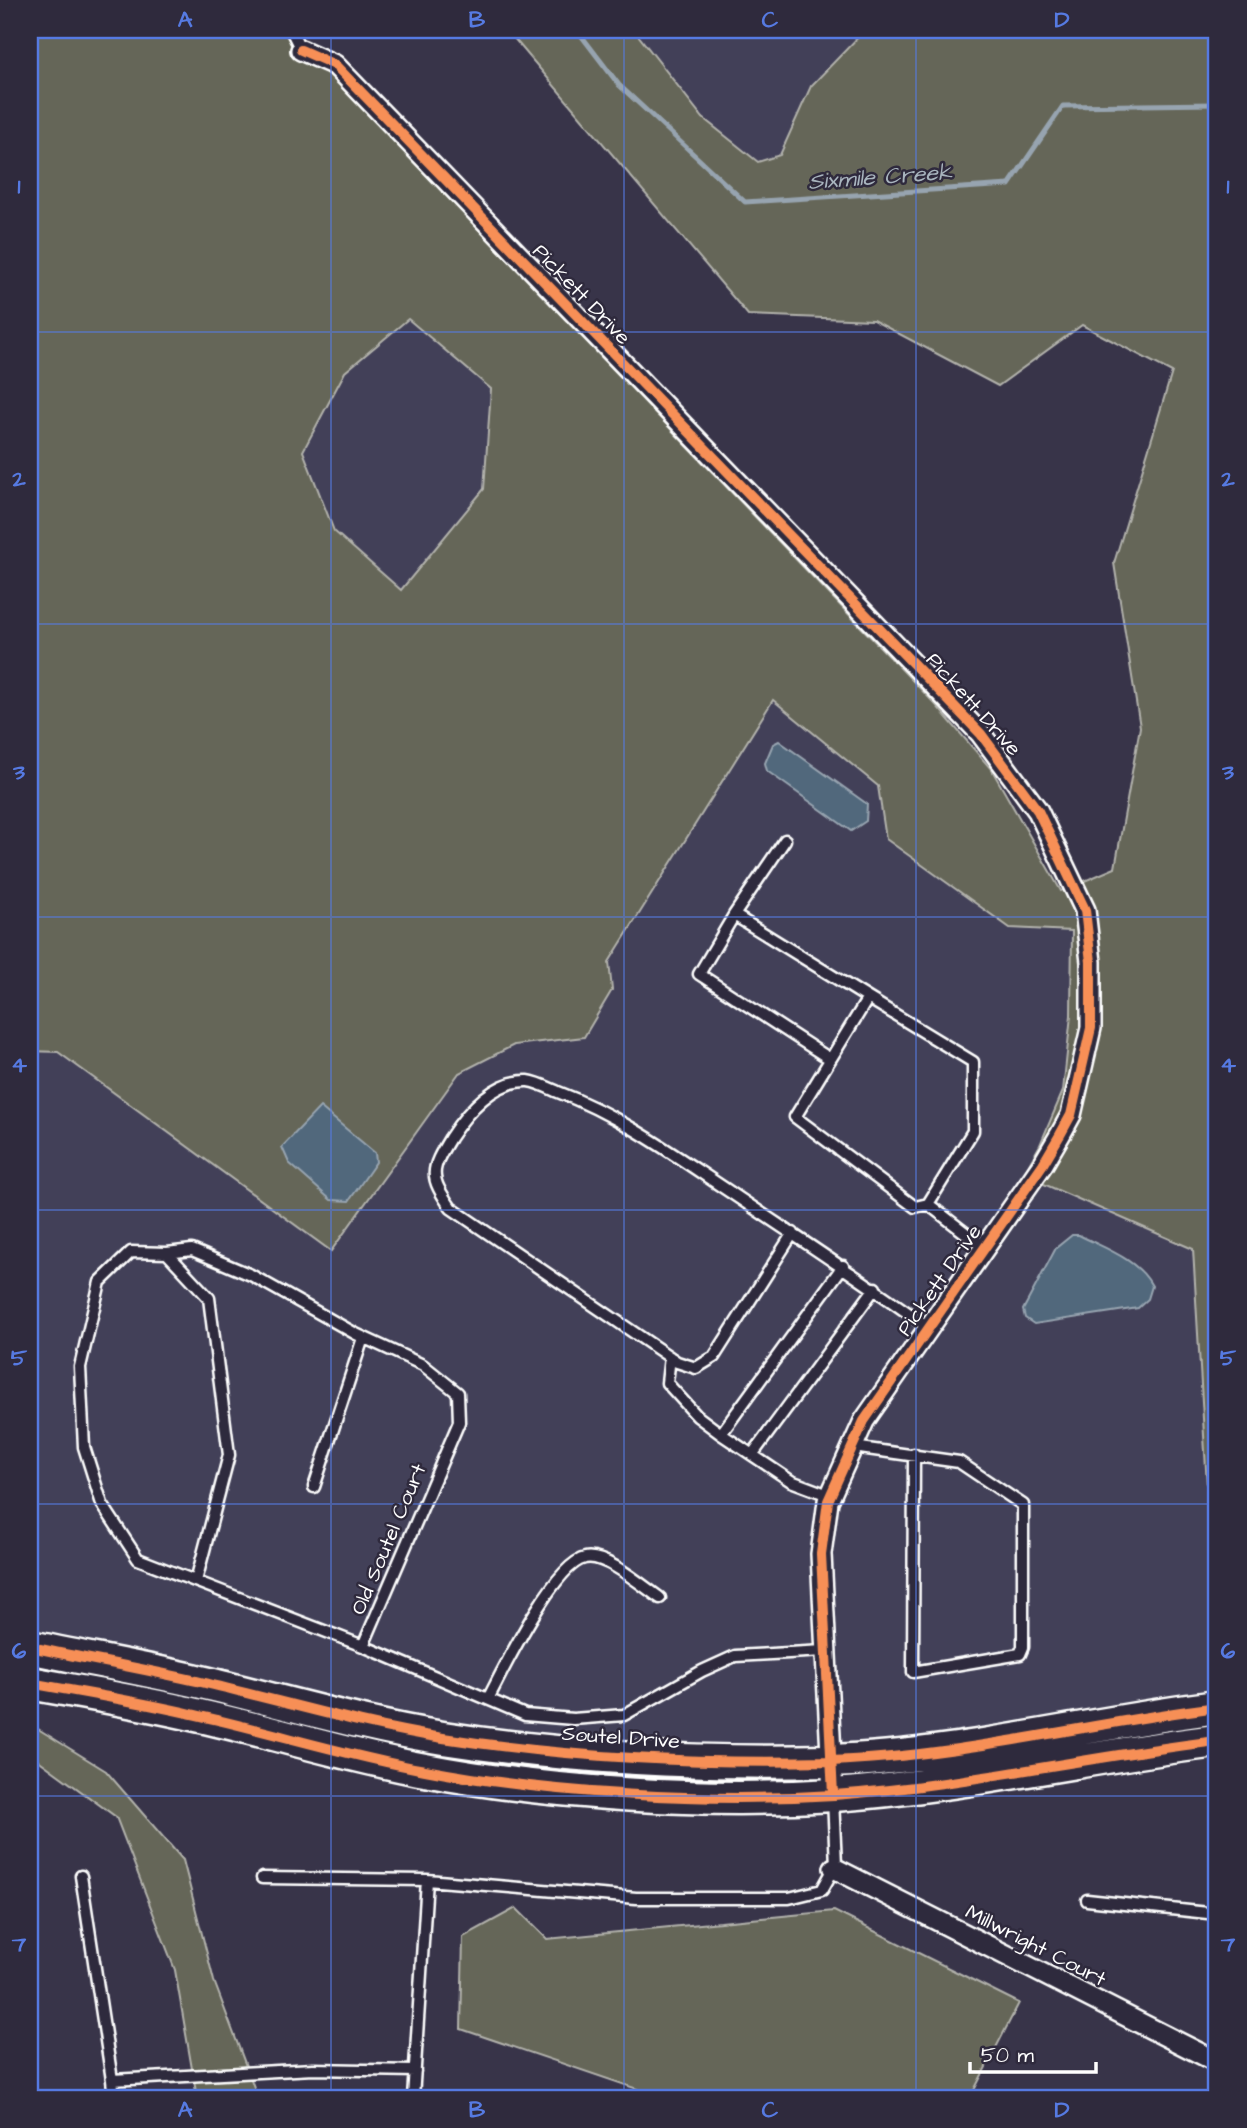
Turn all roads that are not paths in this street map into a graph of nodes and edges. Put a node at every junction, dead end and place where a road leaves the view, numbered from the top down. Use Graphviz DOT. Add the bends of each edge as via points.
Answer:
graph roads {
  1 [pos="290,30"];
  2 [pos="301,50"];
  3 [pos="785,840"];
  4 [pos="734,915"];
  5 [pos="868,998"];
  6 [pos="830,1059"];
  7 [pos="928,1204"];
  8 [pos="793,1233"];
  9 [pos="985,1248"];
  10 [pos="167,1253"];
  11 [pos="843,1266"];
  12 [pos="875,1288"];
  13 [pos="929,1328"];
  14 [pos="363,1338"];
  15 [pos="670,1357"];
  16 [pos="721,1434"];
  17 [pos="853,1447"];
  18 [pos="914,1454"];
  19 [pos="752,1455"];
  20 [pos="314,1487"];
  21 [pos="831,1496"];
  22 [pos="196,1581"];
  23 [pos="660,1598"];
  24 [pos="363,1646"];
  25 [pos="30,1647"];
  26 [pos="824,1651"];
  27 [pos="30,1683"];
  28 [pos="488,1699"];
  29 [pos="1217,1707"];
  30 [pos="1217,1741"];
  31 [pos="831,1761"];
  32 [pos="833,1795"];
  33 [pos="834,1868"];
  34 [pos="81,1876"];
  35 [pos="262,1878"];
  36 [pos="427,1880"];
  37 [pos="1087,1900"];
  38 [pos="1217,1914"];
  39 [pos="1217,2062"];
  40 [pos="415,2071"];
  41 [pos="112,2080"];
  42 [pos="114,2098"];
  43 [pos="413,2098"];
  1 -- 2 [label="lane"];
  2 -- 9 [label="street, Pickett Drive" via="335,65 981,734 1038,811 1085,910 1091,1028 1070,1115 1043,1164"];
  3 -- 4 [label="lane"];
  4 -- 5 [label="lane"];
  4 -- 6 [label="lane" via="699,974"];
  5 -- 6 [label="lane"];
  5 -- 7 [label="lane" via="973,1062 973,1131"];
  6 -- 7 [label="lane" via="795,1117 915,1207"];
  7 -- 9 [label="lane"];
  8 -- 11 [label="lane"];
  8 -- 15 [label="lane" via="714,1357 696,1368"];
  8 -- 15 [label="lane" via="648,1137 586,1102 530,1081 506,1083 486,1096 434,1165 434,1183 451,1208"];
  9 -- 13 [label="street, Pickett Drive"];
  10 -- 14 [label="lane" via="192,1250 251,1275"];
  10 -- 22 [label="lane" via="209,1298 229,1455"];
  10 -- 22 [label="lane" via="131,1252 100,1282 80,1367 84,1447 102,1504 138,1559"];
  11 -- 12 [label="lane"];
  11 -- 16 [label="lane"];
  12 -- 13 [label="lane"];
  12 -- 19 [label="lane"];
  13 -- 17 [label="street, Pickett Drive" via="864,1421"];
  14 -- 20 [label="lane"];
  14 -- 24 [label="lane, Old Soutel Court" via="423,1366 458,1393 459,1422"];
  15 -- 16 [label="lane" via="667,1382 697,1416"];
  16 -- 19 [label="lane"];
  17 -- 18 [label="lane"];
  17 -- 21 [label="street, Pickett Drive"];
  18 -- 18 [label="lane" via="959,1462 1023,1505 1020,1654 913,1672"];
  19 -- 21 [label="lane" via="791,1481"];
  21 -- 26 [label="street, Pickett Drive" via="821,1554"];
  22 -- 24 [label="lane"];
  23 -- 28 [label="lane" via="606,1562 586,1557 569,1566 521,1633"];
  24 -- 28 [label="lane, Old Soutel Court"];
  25 -- 31 [label="main road, Soutel Drive" via="201,1682 340,1718 489,1745 593,1757"];
  26 -- 28 [label="lane, Old Soutel Court" via="735,1656 624,1716 573,1719 525,1715"];
  26 -- 31 [label="street, Pickett Drive"];
  27 -- 32 [label="main road" via="196,1715 332,1751 494,1781 680,1796"];
  29 -- 31 [label="main road, Soutel Drive" via="931,1751"];
  30 -- 32 [label="main road" via="933,1785"];
  31 -- 32 [label="street, Pickett Drive"];
  32 -- 33 [label="lane"];
  33 -- 36 [label="lane" via="821,1889 789,1898 636,1898"];
  33 -- 39 [label="street, Millwright Court"];
  34 -- 41 [label="lane"];
  35 -- 36 [label="lane"];
  36 -- 40 [label="lane"];
  37 -- 38 [label="lane"];
  40 -- 41 [label="lane" via="313,2069"];
  40 -- 43 [label="lane"];
  41 -- 42 [label="lane"];
}
